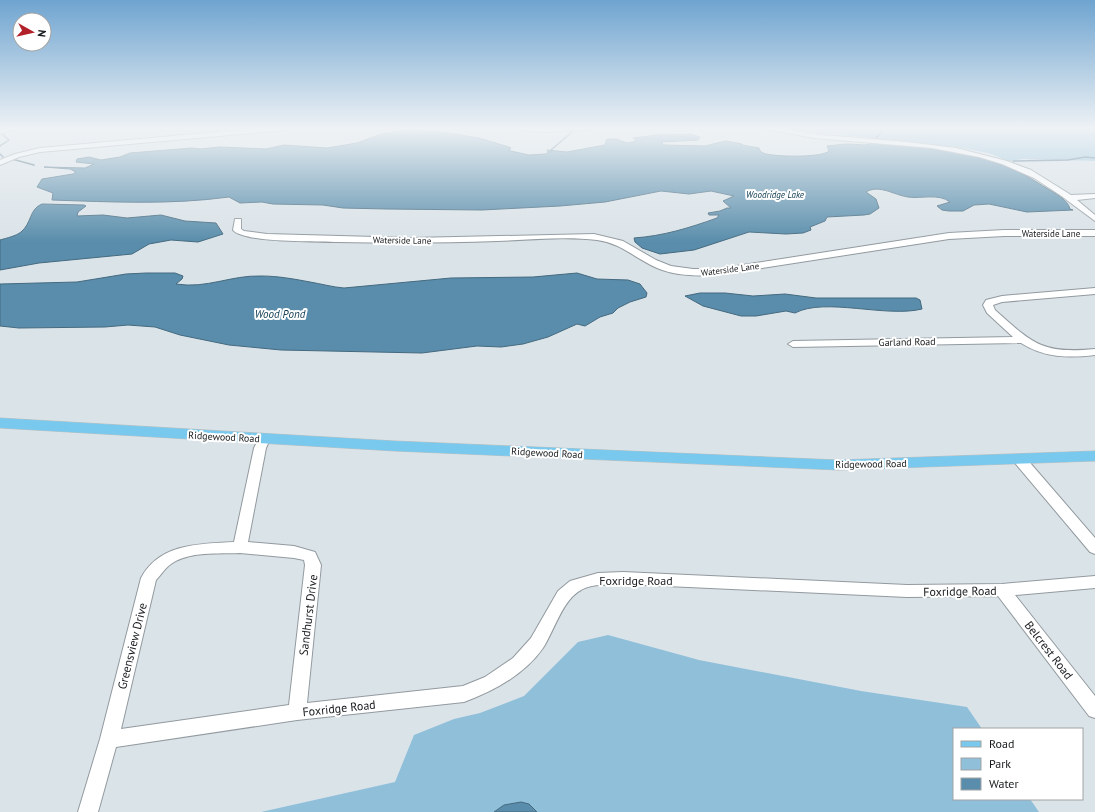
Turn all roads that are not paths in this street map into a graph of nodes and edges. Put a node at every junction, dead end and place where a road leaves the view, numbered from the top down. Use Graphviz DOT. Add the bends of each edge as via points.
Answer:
graph roads {
  1 [pos="1011,166"];
  2 [pos="1095,196"];
  3 [pos="1068,198"];
  4 [pos="1095,219"];
  5 [pos="238,221"];
  6 [pos="1095,233"];
  7 [pos="1095,291"];
  8 [pos="1020,340"];
  9 [pos="794,344"];
  10 [pos="1095,352"];
  11 [pos="2,425"];
  12 [pos="264,439"];
  13 [pos="1095,456"];
  14 [pos="1020,460"];
  15 [pos="240,547"];
  16 [pos="1095,548"];
  17 [pos="1095,582"];
  18 [pos="1002,590"];
  19 [pos="1095,710"];
  20 [pos="296,712"];
  21 [pos="109,738"];
  22 [pos="88,812"];
  1 -- 3 [label="street" via="1043,181"];
  2 -- 3 [label="street"];
  3 -- 4 [label="street"];
  5 -- 6 [label="street, Waterside Lane" via="237,230 242,233 267,237 412,241 595,236 625,245 654,263 697,273 949,236"];
  7 -- 8 [label="street" via="990,302 988,305 991,311"];
  8 -- 9 [label="street, Garland Road"];
  8 -- 10 [label="street" via="1042,351 1059,354"];
  11 -- 12 [label="main road, Ridgewood Road"];
  12 -- 14 [label="main road, Ridgewood Road" via="838,465"];
  12 -- 15 [label="street"];
  13 -- 14 [label="main road, Ridgewood Road"];
  14 -- 16 [label="street"];
  15 -- 20 [label="street, Sandhurst Drive" via="310,556 313,565"];
  15 -- 21 [label="street, Greensview Drive" via="175,554 164,561 149,578"];
  17 -- 18 [label="street, Foxridge Road"];
  18 -- 19 [label="street, Belcrest Road"];
  18 -- 20 [label="street, Foxridge Road" via="907,591 598,579 576,585 564,595 537,643 519,663 491,682 464,694"];
  20 -- 21 [label="street, Foxridge Road"];
  21 -- 22 [label="street, Greensview Drive"];
}
